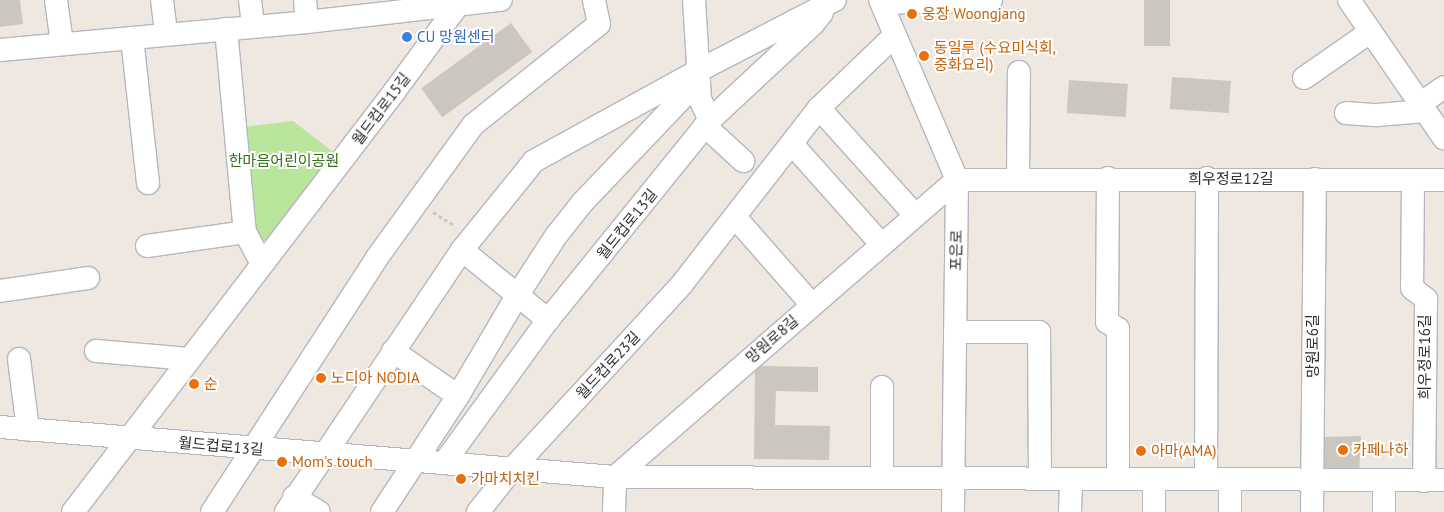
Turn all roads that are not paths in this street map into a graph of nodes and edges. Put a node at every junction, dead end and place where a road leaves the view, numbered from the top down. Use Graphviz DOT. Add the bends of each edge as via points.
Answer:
graph roads {
  1 [pos="56,0"];
  2 [pos="162,0"];
  3 [pos="250,0"];
  4 [pos="305,0"];
  5 [pos="502,0"];
  6 [pos="594,0"];
  7 [pos="694,0"];
  8 [pos="991,0"];
  9 [pos="1348,0"];
  10 [pos="833,1"];
  11 [pos="881,1"];
  12 [pos="458,3"];
  13 [pos="308,22"];
  14 [pos="253,26"];
  15 [pos="226,29"];
  16 [pos="1370,32"];
  17 [pos="166,34"];
  18 [pos="896,35"];
  19 [pos="132,38"];
  20 [pos="62,44"];
  21 [pos="0,50"];
  22 [pos="1019,72"];
  23 [pos="698,76"];
  24 [pos="1304,78"];
  25 [pos="1444,87"];
  26 [pos="1422,107"];
  27 [pos="819,108"];
  28 [pos="1346,113"];
  29 [pos="708,123"];
  30 [pos="1444,138"];
  31 [pos="792,144"];
  32 [pos="743,161"];
  33 [pos="1108,178"];
  34 [pos="1207,178"];
  35 [pos="1018,179"];
  36 [pos="1315,179"];
  37 [pos="957,180"];
  38 [pos="1413,180"];
  39 [pos="1444,180"];
  40 [pos="148,183"];
  41 [pos="915,215"];
  42 [pos="735,216"];
  43 [pos="245,232"];
  44 [pos="467,244"];
  45 [pos="881,244"];
  46 [pos="147,246"];
  47 [pos="262,264"];
  48 [pos="88,278"];
  49 [pos="0,291"];
  50 [pos="517,296"];
  51 [pos="812,305"];
  52 [pos="548,320"];
  53 [pos="955,332"];
  54 [pos="393,350"];
  55 [pos="96,351"];
  56 [pos="19,359"];
  57 [pos="190,359"];
  58 [pos="882,387"];
  59 [pos="458,396"];
  60 [pos="0,427"];
  61 [pos="28,429"];
  62 [pos="130,438"];
  63 [pos="252,448"];
  64 [pos="324,454"];
  65 [pos="415,461"];
  66 [pos="444,463"];
  67 [pos="513,468"];
  68 [pos="615,477"];
  69 [pos="882,478"];
  70 [pos="954,478"];
  71 [pos="1040,479"];
  72 [pos="1071,479"];
  73 [pos="1118,479"];
  74 [pos="1154,479"];
  75 [pos="1206,479"];
  76 [pos="1230,480"];
  77 [pos="1384,480"];
  78 [pos="1434,480"];
  79 [pos="1312,481"];
  80 [pos="290,505"];
  81 [pos="74,512"];
  82 [pos="212,512"];
  83 [pos="319,512"];
  84 [pos="382,512"];
  85 [pos="478,512"];
  86 [pos="614,512"];
  87 [pos="953,512"];
  88 [pos="1070,512"];
  89 [pos="1154,512"];
  90 [pos="1230,512"];
  91 [pos="1312,512"];
  92 [pos="1384,512"];
  1 -- 20 [label="street"];
  2 -- 17 [label="street"];
  3 -- 14 [label="street"];
  4 -- 13 [label="street"];
  5 -- 12 [label="street"];
  6 -- 63 [label="street" via="599,24 473,125 376,260"];
  7 -- 23 [label="street"];
  8 -- 11 [label="street, 포은로"];
  9 -- 16 [label="street"];
  10 -- 23 [label="street"];
  10 -- 29 [label="street, 월드컵로13길"];
  11 -- 18 [label="street, 포은로"];
  12 -- 13 [label="street"];
  12 -- 47 [label="street, 월드컵로15길"];
  13 -- 14 [label="street"];
  14 -- 15 [label="street"];
  15 -- 17 [label="street"];
  15 -- 43 [label="street"];
  16 -- 24 [label="street"];
  16 -- 26 [label="street"];
  17 -- 19 [label="street"];
  18 -- 27 [label="street, 월드컵로23길"];
  18 -- 37 [label="street, 포은로"];
  19 -- 20 [label="street"];
  19 -- 40 [label="street"];
  20 -- 21 [label="street"];
  22 -- 35 [label="street"];
  23 -- 29 [label="street" via="700,99"];
  23 -- 44 [label="street" via="534,161"];
  23 -- 50 [label="street" via="582,203"];
  25 -- 26 [label="street"];
  26 -- 28 [label="street" via="1376,115"];
  26 -- 30 [label="street"];
  27 -- 31 [label="street, 월드컵로23길"];
  27 -- 41 [label="street"];
  29 -- 32 [label="street"];
  29 -- 52 [label="street, 월드컵로13길"];
  31 -- 42 [label="street, 월드컵로23길"];
  31 -- 45 [label="street"];
  33 -- 34 [label="street, 희우정로12길"];
  33 -- 35 [label="street, 희우정로12길"];
  33 -- 73 [label="street" via="1107,322 1118,329"];
  34 -- 36 [label="street, 희우정로12길"];
  34 -- 75 [label="street"];
  35 -- 37 [label="street, 희우정로12길"];
  36 -- 38 [label="street, 희우정로12길"];
  36 -- 79 [label="street, 망원로6길"];
  37 -- 41 [label="street, 망원로8길"];
  37 -- 53 [label="street, 포은로"];
  38 -- 39 [label="street, 희우정로12길"];
  38 -- 78 [label="street, 희우정로16길" via="1412,288 1426,298"];
  41 -- 45 [label="street, 망원로8길"];
  42 -- 51 [label="street"];
  42 -- 67 [label="street, 월드컵로23길" via="682,284"];
  43 -- 46 [label="street"];
  43 -- 47 [label="street"];
  44 -- 50 [label="street"];
  44 -- 54 [label="street"];
  45 -- 51 [label="street, 망원로8길"];
  47 -- 57 [label="street, 월드컵로15길"];
  48 -- 49 [label="street"];
  50 -- 52 [label="street"];
  50 -- 59 [label="street"];
  51 -- 68 [label="street, 망원로8길"];
  52 -- 66 [label="street, 월드컵로13길"];
  53 -- 70 [label="street, 포은로"];
  53 -- 71 [label="street" via="1039,332"];
  54 -- 59 [label="street"];
  54 -- 64 [label="street"];
  55 -- 57 [label="street"];
  56 -- 61 [label="street"];
  57 -- 62 [label="street, 월드컵로15길"];
  58 -- 69 [label="street"];
  59 -- 65 [label="street"];
  60 -- 61 [label="street, 월드컵로13길"];
  61 -- 62 [label="street, 월드컵로13길"];
  62 -- 63 [label="street, 월드컵로13길"];
  62 -- 81 [label="street, 월드컵로15길"];
  63 -- 64 [label="street, 월드컵로13길"];
  63 -- 82 [label="street"];
  64 -- 65 [label="street, 월드컵로13길"];
  64 -- 80 [label="street"];
  65 -- 66 [label="street, 월드컵로13길"];
  65 -- 84 [label="street"];
  66 -- 67 [label="street, 월드컵로13길"];
  67 -- 68 [label="street, 월드컵로13길"];
  67 -- 85 [label="street, 월드컵로23길"];
  68 -- 69 [label="street, 월드컵로13길"];
  68 -- 86 [label="street"];
  69 -- 70 [label="street, 월드컵로13길"];
  70 -- 71 [label="street, 희우정로16길"];
  70 -- 87 [label="street, 포은로"];
  71 -- 72 [label="street, 희우정로16길"];
  72 -- 73 [label="street, 희우정로16길"];
  72 -- 88 [label="street"];
  73 -- 74 [label="street, 희우정로16길"];
  74 -- 75 [label="street, 희우정로16길"];
  74 -- 89 [label="street"];
  75 -- 76 [label="street, 희우정로16길"];
  76 -- 79 [label="street, 희우정로16길"];
  76 -- 90 [label="street"];
  77 -- 78 [label="street, 희우정로16길"];
  77 -- 79 [label="street, 희우정로16길"];
  77 -- 92 [label="street"];
  79 -- 91 [label="street, 망원로6길"];
  80 -- 83 [label="street"];
}
